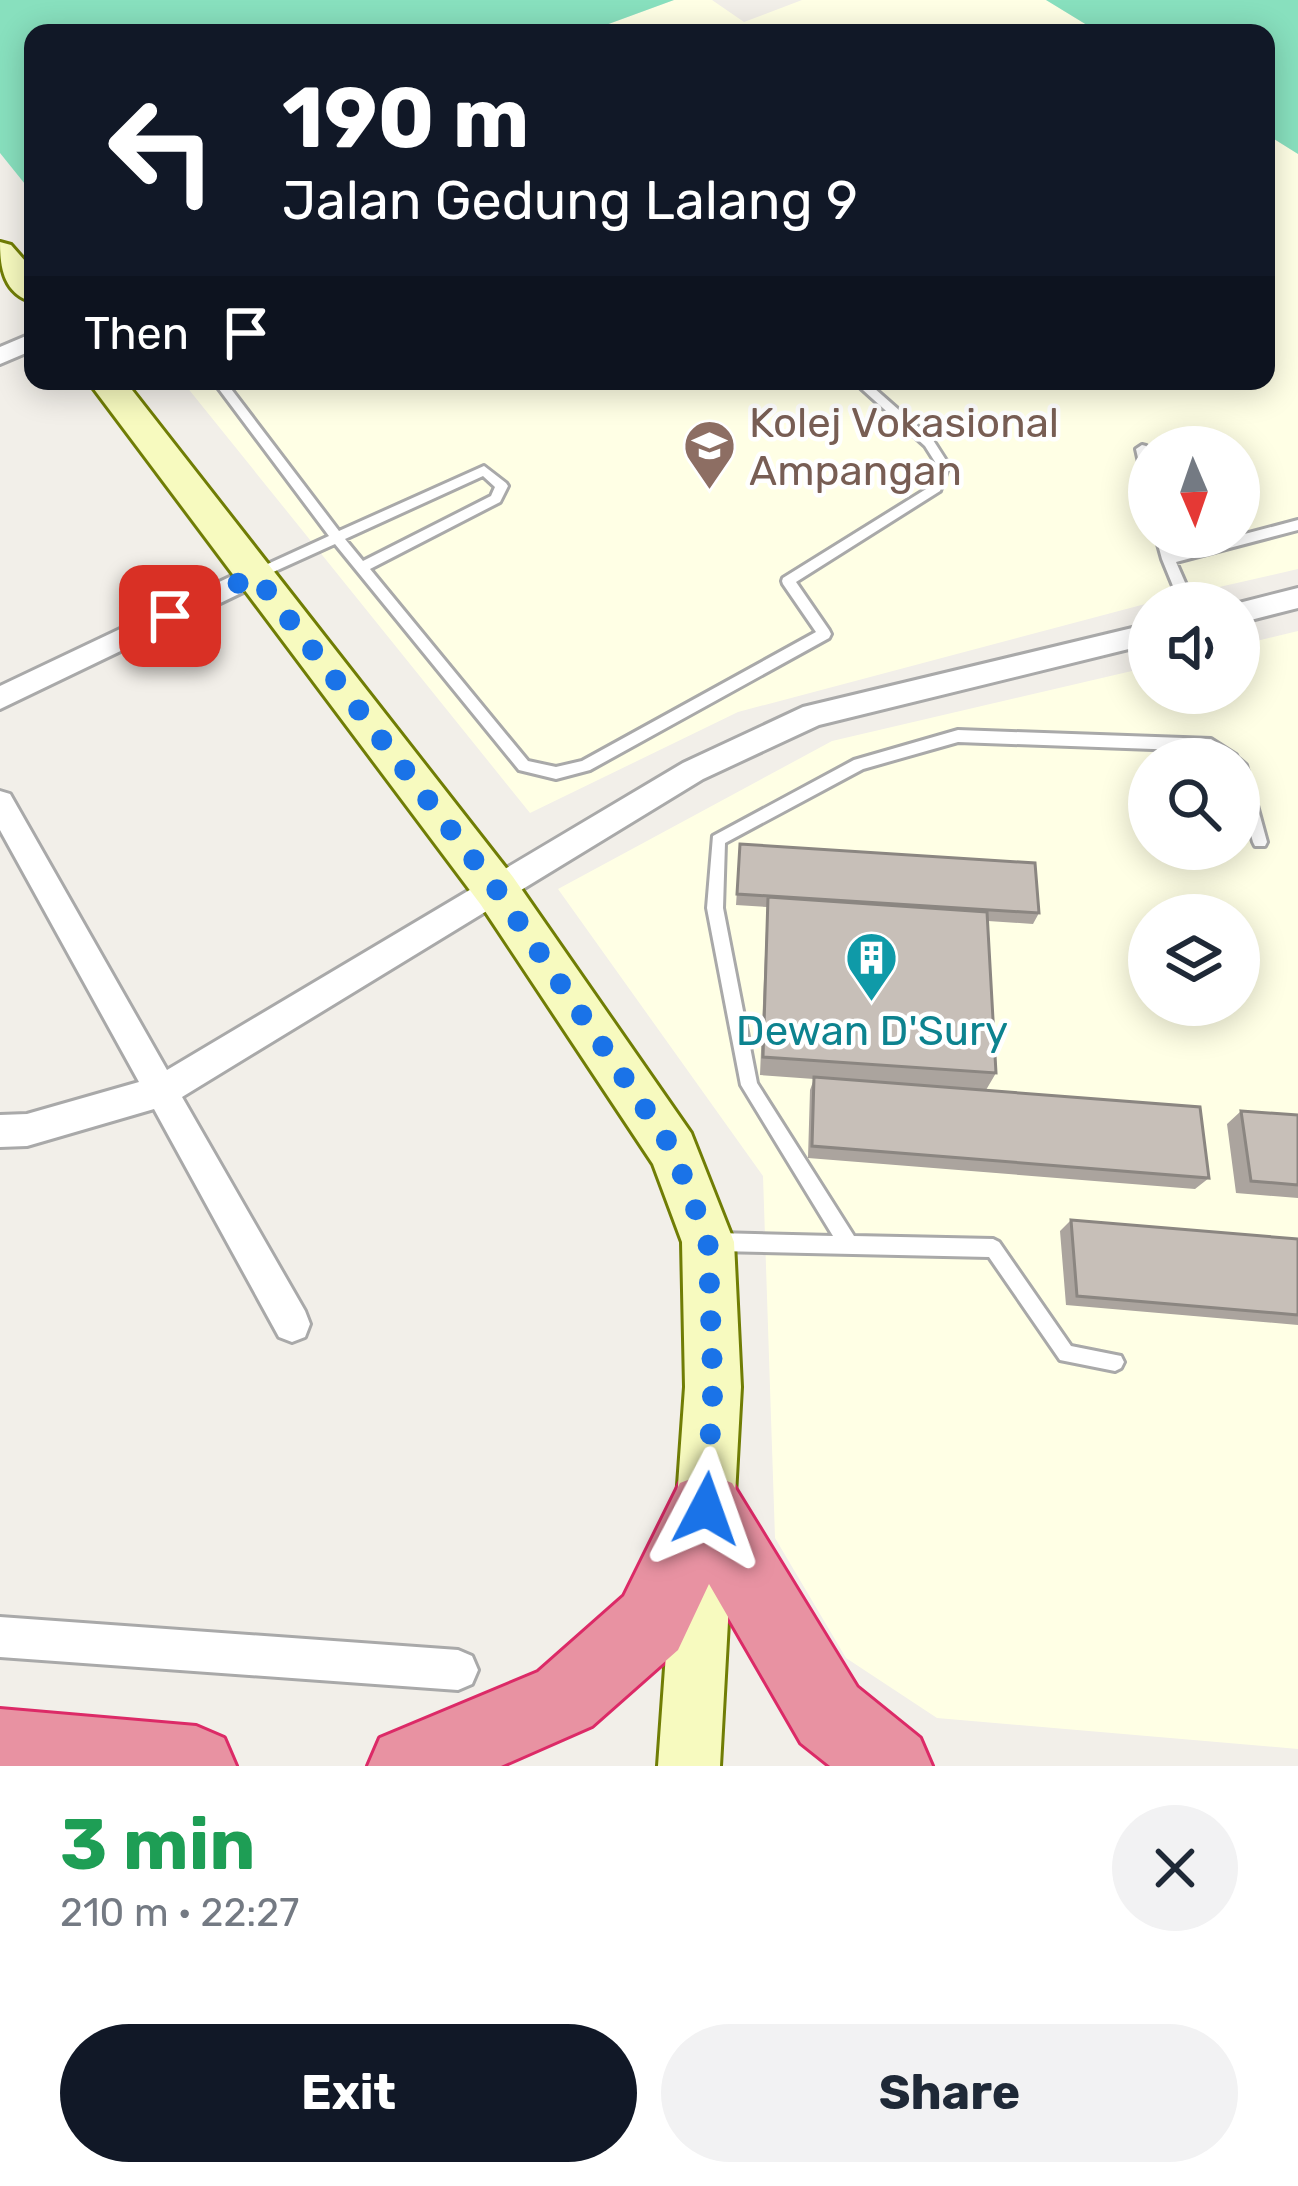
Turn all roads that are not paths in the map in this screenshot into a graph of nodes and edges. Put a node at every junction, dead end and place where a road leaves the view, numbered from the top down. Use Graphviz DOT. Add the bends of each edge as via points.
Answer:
graph roads {
  1 [pos="0,252"];
  2 [pos="24,280"];
  3 [pos="113,390"];
  4 [pos="226,390"];
  5 [pos="869,390"];
  6 [pos="1298,525"];
  7 [pos="334,535"];
  8 [pos="1168,559"];
  9 [pos="364,566"];
  10 [pos="255,575"];
  11 [pos="1178,582"];
  12 [pos="1298,598"];
  13 [pos="1260,608"];
  14 [pos="1128,639"];
  15 [pos="0,698"];
  16 [pos="1128,742"];
  17 [pos="0,803"];
  18 [pos="497,890"];
  19 [pos="162,1091"];
  20 [pos="0,1131"];
  21 [pos="708,1242"];
  22 [pos="849,1245"];
  23 [pos="292,1324"];
  24 [pos="1114,1362"];
  25 [pos="706,1509"];
  26 [pos="0,1637"];
  27 [pos="458,1670"];
  28 [pos="0,1748"];
  29 [pos="196,1766"];
  30 [pos="408,1766"];
  31 [pos="689,1766"];
  32 [pos="892,1766"];
  1 -- 2 [label="street"];
  3 -- 10 [label="street"];
  4 -- 7 [label="lane"];
  5 -- 9 [label="lane" via="929,443 943,465 937,488 788,580 824,634 585,766 556,773 524,766"];
  6 -- 8 [label="lane"];
  7 -- 9 [label="lane"];
  7 -- 9 [label="lane" via="484,470 502,486 496,499"];
  7 -- 10 [label="lane"];
  8 -- 11 [label="lane"];
  10 -- 15 [label="street"];
  10 -- 18 [label="street"];
  12 -- 13 [label="street"];
  14 -- 18 [label="street" via="813,715 693,771"];
  16 -- 22 [label="lane" via="958,736 859,764 718,840 716,908 749,1085"];
  17 -- 19 [label="street"];
  18 -- 19 [label="street"];
  18 -- 21 [label="street" via="673,1150"];
  19 -- 20 [label="street"];
  19 -- 23 [label="street"];
  21 -- 22 [label="lane"];
  21 -- 25 [label="street" via="713,1387"];
  22 -- 24 [label="lane" via="993,1248 1066,1354"];
  25 -- 30 [label="highway" via="650,1623 565,1699"];
  25 -- 31 [label="street"];
  25 -- 32 [label="highway" via="829,1714"];
  26 -- 27 [label="street"];
  28 -- 29 [label="highway"];
}
